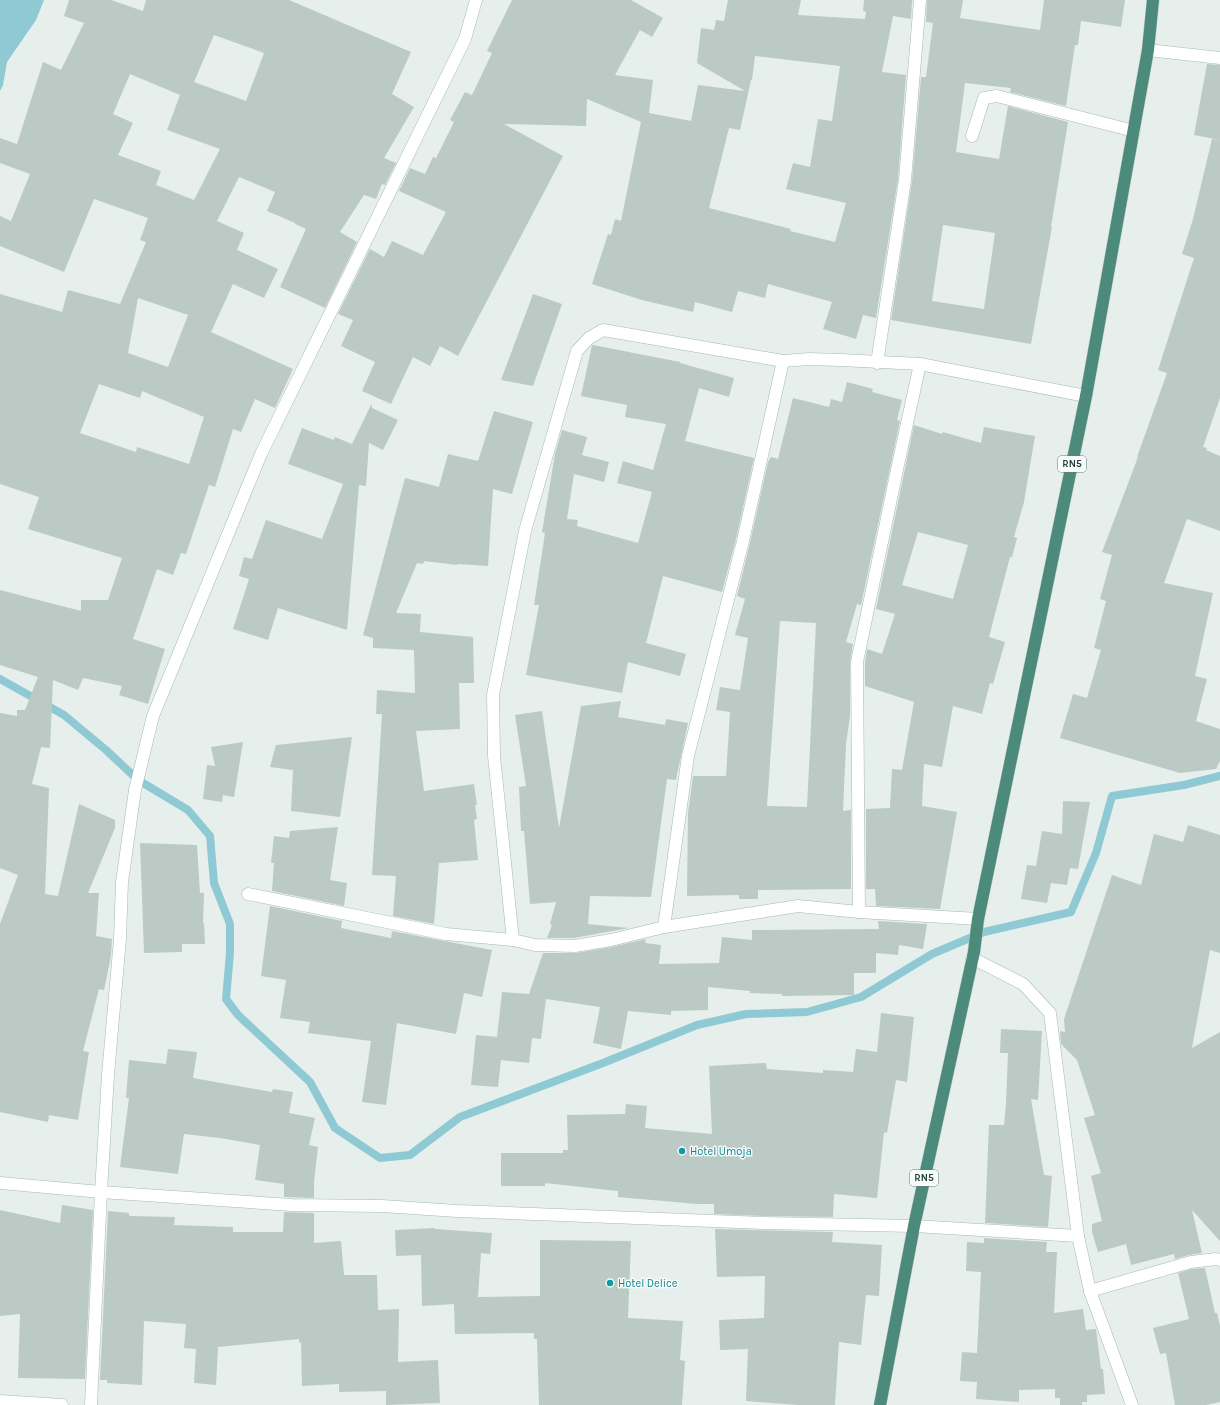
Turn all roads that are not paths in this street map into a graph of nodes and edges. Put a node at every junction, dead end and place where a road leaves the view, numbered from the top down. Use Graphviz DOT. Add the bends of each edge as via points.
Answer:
graph roads {
  1 [pos="476,0"];
  2 [pos="920,0"];
  3 [pos="1153,0"];
  4 [pos="1148,50"];
  5 [pos="1220,58"];
  6 [pos="1134,131"];
  7 [pos="972,136"];
  8 [pos="783,361"];
  9 [pos="877,363"];
  10 [pos="920,364"];
  11 [pos="1086,396"];
  12 [pos="248,894"];
  13 [pos="860,912"];
  14 [pos="977,922"];
  15 [pos="664,928"];
  16 [pos="513,940"];
  17 [pos="973,955"];
  18 [pos="0,1183"];
  19 [pos="101,1192"];
  20 [pos="914,1226"];
  21 [pos="1078,1236"];
  22 [pos="1220,1260"];
  23 [pos="1090,1291"];
  24 [pos="0,1401"];
  25 [pos="62,1405"];
  26 [pos="91,1405"];
  27 [pos="880,1405"];
  28 [pos="1132,1405"];
  1 -- 19 [label="street" via="465,39 261,454 153,716 135,790 122,882"];
  2 -- 9 [label="street" via="905,180"];
  3 -- 4 [label="highway, RN5"];
  4 -- 5 [label="street"];
  4 -- 6 [label="highway, RN5"];
  6 -- 7 [label="street" via="997,96 984,98"];
  6 -- 11 [label="highway, RN5"];
  8 -- 9 [label="street" via="809,359"];
  8 -- 15 [label="street" via="743,541 688,756"];
  8 -- 16 [label="street" via="603,330 589,338 577,351 525,531 493,695 494,756"];
  9 -- 10 [label="street"];
  10 -- 11 [label="street"];
  10 -- 13 [label="street" via="857,662"];
  11 -- 14 [label="highway, RN5"];
  12 -- 16 [label="street" via="446,934"];
  13 -- 14 [label="street"];
  13 -- 15 [label="street" via="798,906"];
  14 -- 17 [label="highway, RN5"];
  15 -- 16 [label="street" via="575,946 534,945"];
  17 -- 20 [label="highway, RN5"];
  17 -- 21 [label="street" via="1023,984 1050,1012"];
  18 -- 19 [label="street"];
  19 -- 20 [label="street" via="292,1205 382,1206 764,1223"];
  19 -- 26 [label="street"];
  20 -- 21 [label="street"];
  20 -- 27 [label="highway, RN5"];
  21 -- 23 [label="street"];
  22 -- 23 [label="street" via="1191,1262"];
  23 -- 28 [label="street"];
  24 -- 25 [label="street"];
}
